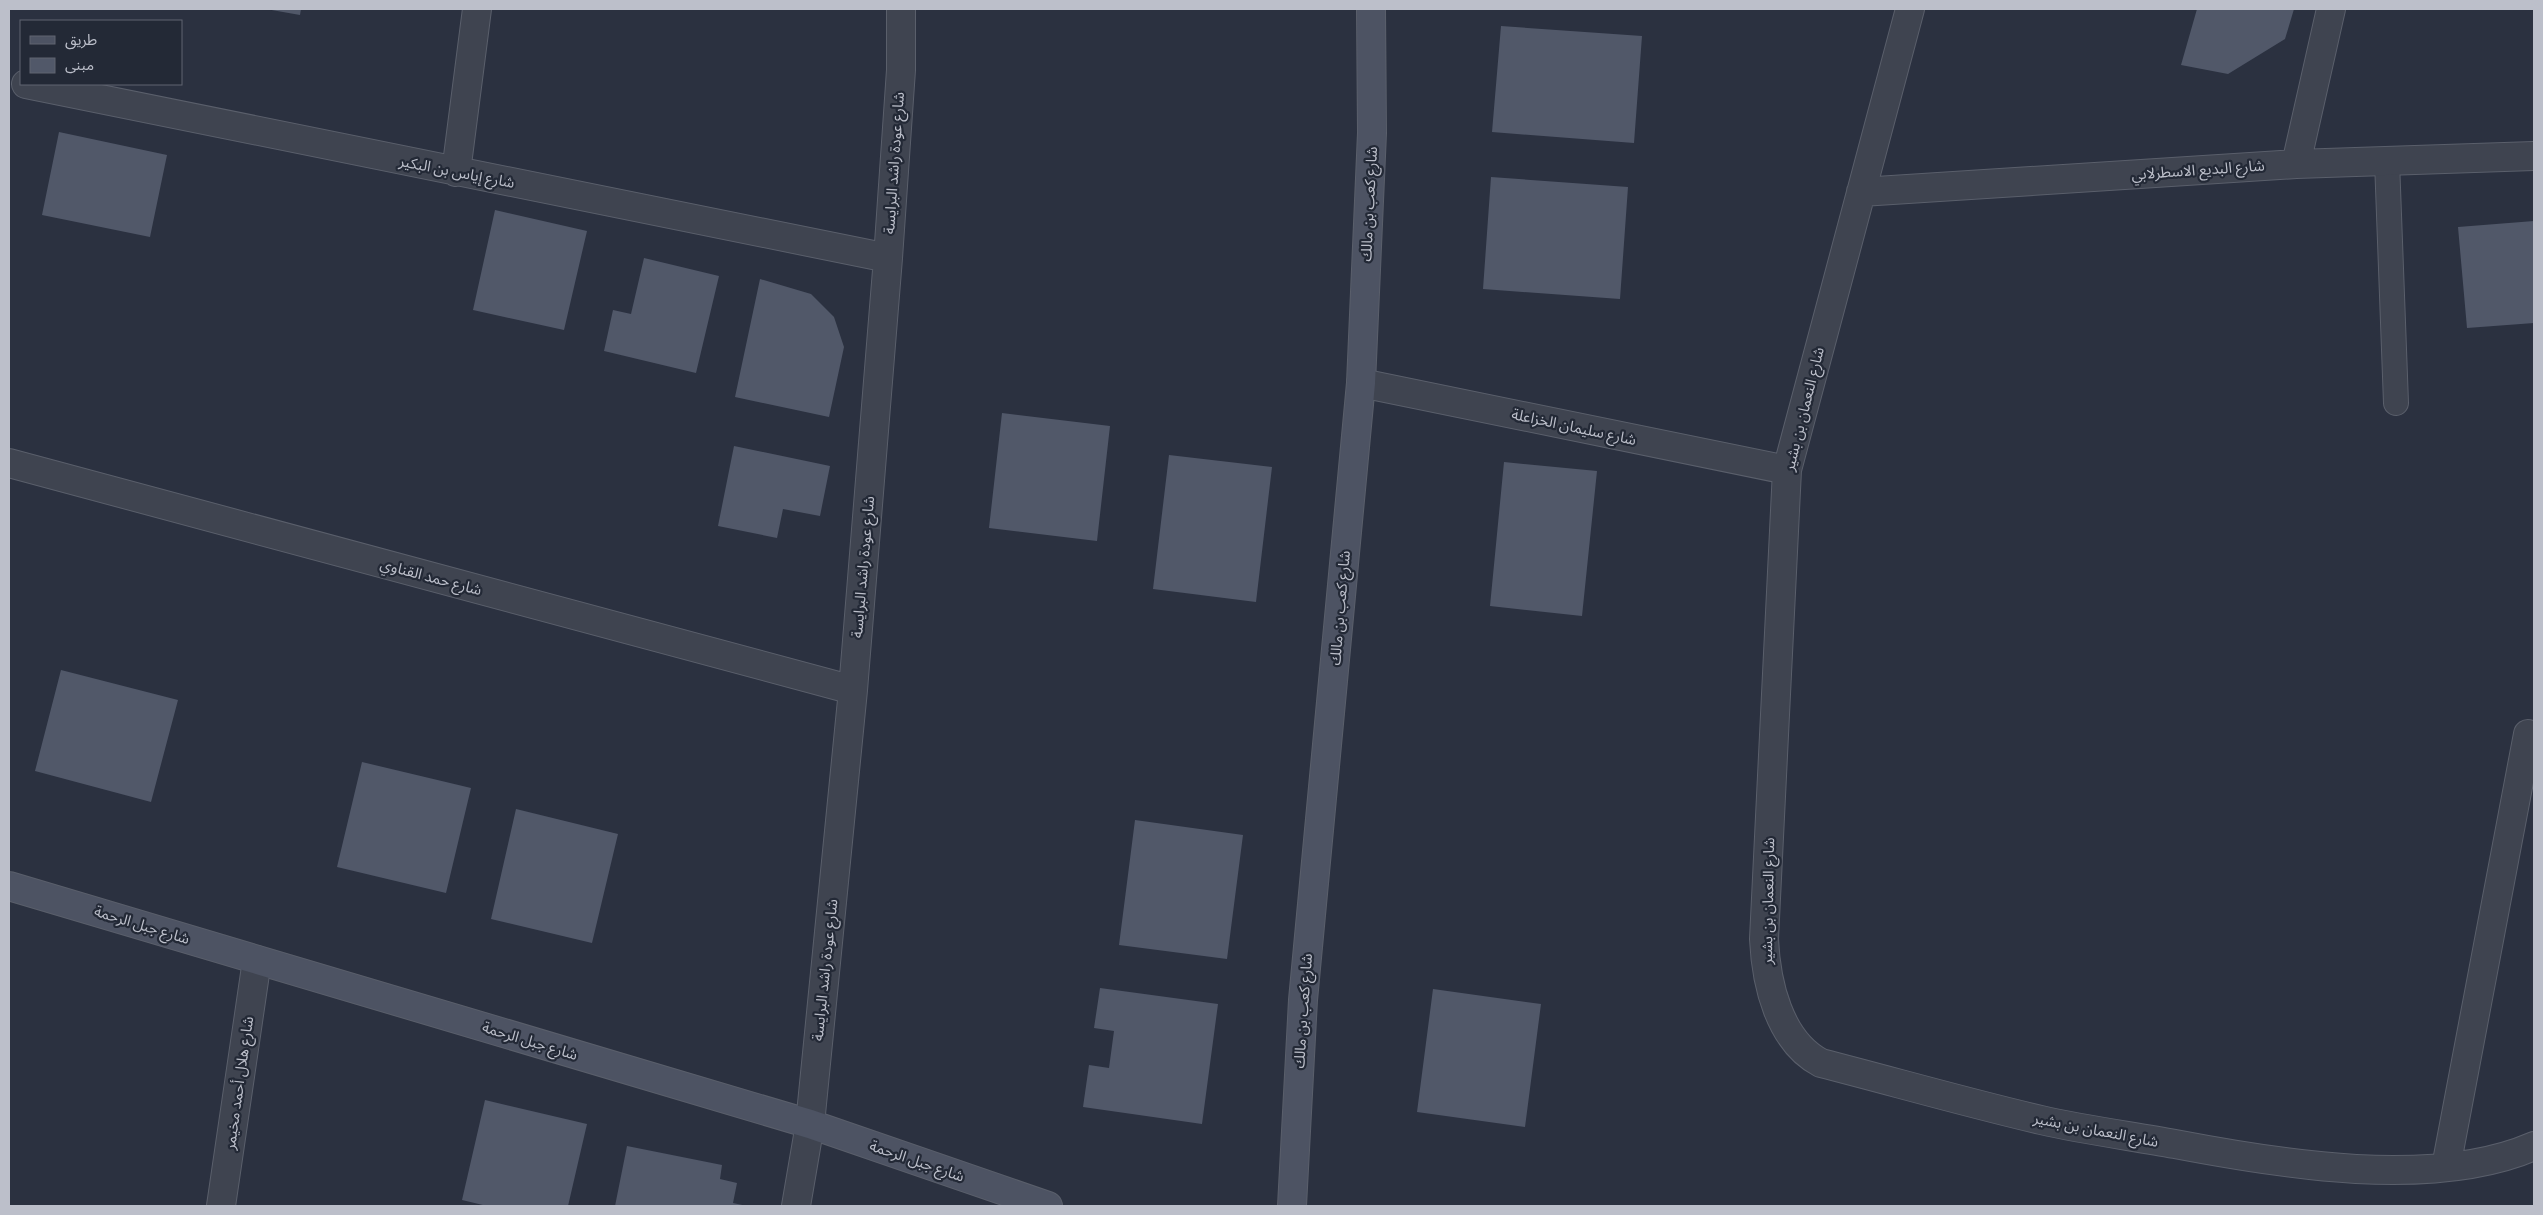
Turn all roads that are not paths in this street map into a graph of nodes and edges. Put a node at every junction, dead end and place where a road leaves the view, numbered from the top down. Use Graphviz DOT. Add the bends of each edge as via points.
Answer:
graph roads {
  1 [pos="477,9"];
  2 [pos="901,9"];
  3 [pos="1371,9"];
  4 [pos="1910,9"];
  5 [pos="2331,9"];
  6 [pos="31,85"];
  7 [pos="2534,156"];
  8 [pos="2387,161"];
  9 [pos="2296,164"];
  10 [pos="456,172"];
  11 [pos="1861,192"];
  12 [pos="888,258"];
  13 [pos="1361,383"];
  14 [pos="2396,403"];
  15 [pos="9,463"];
  16 [pos="1787,470"];
  17 [pos="853,690"];
  18 [pos="2528,734"];
  19 [pos="9,886"];
  20 [pos="257,960"];
  21 [pos="810,1124"];
  22 [pos="2534,1146"];
  23 [pos="2446,1167"];
  24 [pos="221,1206"];
  25 [pos="796,1206"];
  26 [pos="1048,1206"];
  27 [pos="1292,1206"];
  1 -- 10 [label="street"];
  2 -- 12 [label="street, شارع عودة راشد البرايسة"];
  3 -- 13 [label="street, شارع كعب بن مالك" via="1372,133"];
  4 -- 11 [label="street, شارع النعمان بن بشير"];
  5 -- 9 [label="street"];
  6 -- 10 [label="street, شارع إياس بن البكير"];
  7 -- 8 [label="street, شارع البديع الاسطرلابي"];
  8 -- 9 [label="street, شارع البديع الاسطرلابي"];
  8 -- 14 [label="lane"];
  9 -- 11 [label="street, شارع البديع الاسطرلابي"];
  10 -- 12 [label="street, شارع إياس بن البكير"];
  11 -- 16 [label="street, شارع النعمان بن بشير"];
  12 -- 17 [label="street, شارع عودة راشد البرايسة"];
  13 -- 16 [label="street, شارع سليمان الخزاعلة"];
  13 -- 27 [label="street, شارع كعب بن مالك" via="1303,1000"];
  15 -- 17 [label="street, شارع حمد القناوي"];
  16 -- 23 [label="street, شارع النعمان بن بشير" via="1764,939 1765,968 1771,993 1795,1042 1807,1056 1821,1063 2042,1120 2254,1159 2387,1171"];
  17 -- 21 [label="street, شارع عودة راشد البرايسة"];
  18 -- 23 [label="street"];
  19 -- 20 [label="street, شارع جبل الرحمة"];
  20 -- 21 [label="street, شارع جبل الرحمة"];
  20 -- 24 [label="street, شارع هلال أحمد مخيمر"];
  21 -- 25 [label="street"];
  21 -- 26 [label="street, شارع جبل الرحمة"];
  22 -- 23 [label="street, شارع النعمان بن بشير" via="2492,1160"];
}
